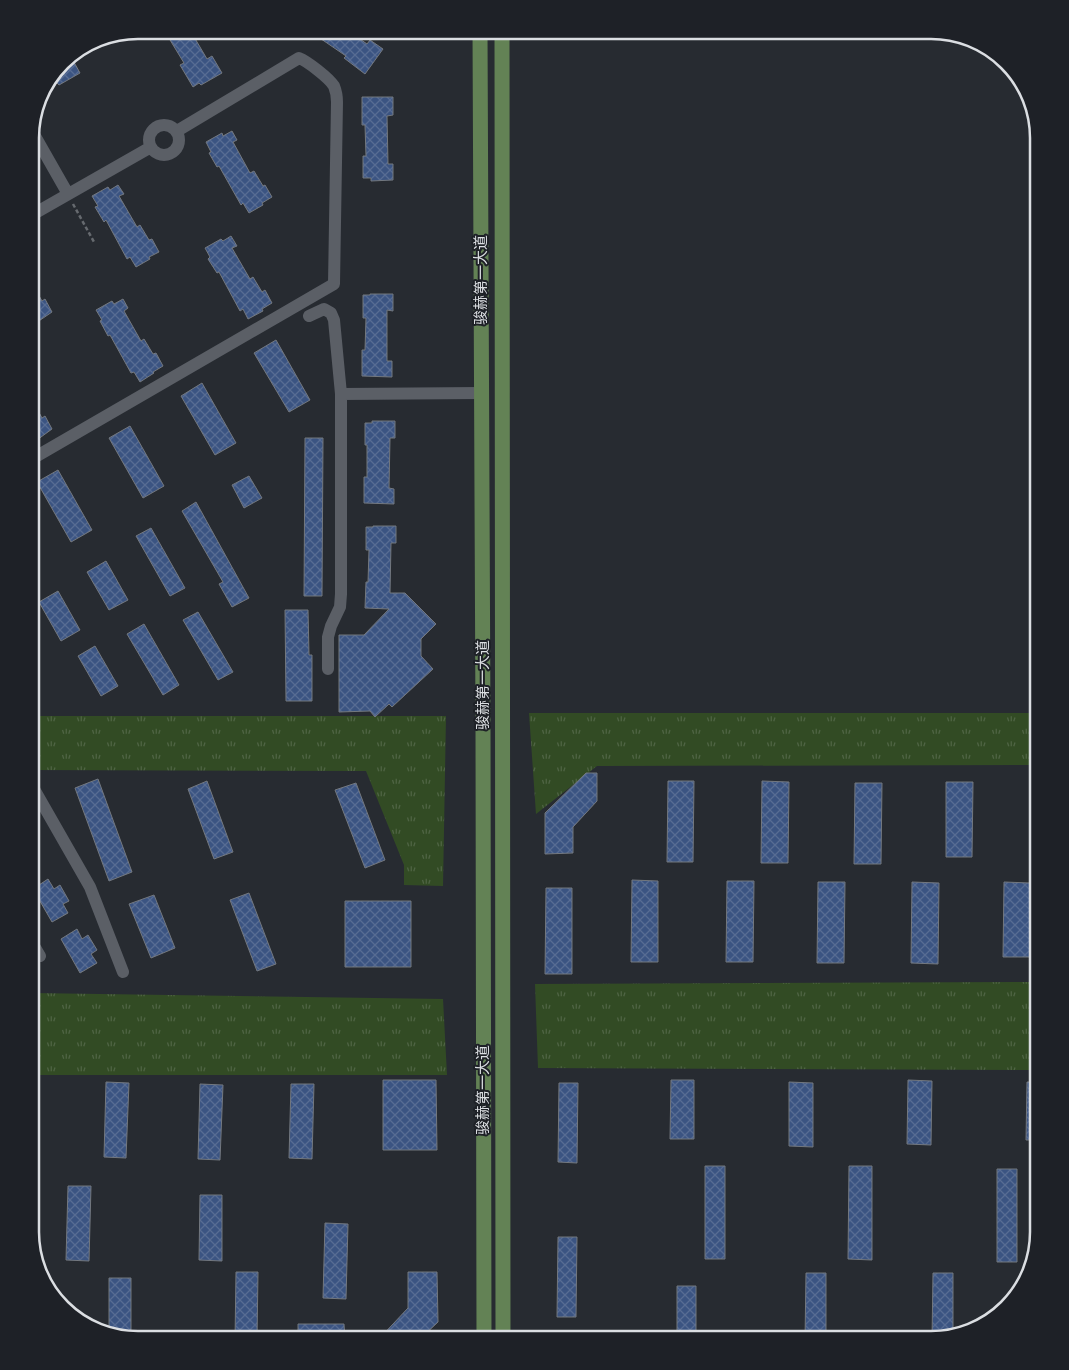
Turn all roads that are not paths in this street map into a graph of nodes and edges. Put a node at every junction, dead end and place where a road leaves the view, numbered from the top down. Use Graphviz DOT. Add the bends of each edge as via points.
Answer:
graph roads {
  1 [pos="480,39"];
  2 [pos="502,39"];
  3 [pos="177,131"];
  4 [pos="39,143"];
  5 [pos="151,147"];
  6 [pos="68,194"];
  7 [pos="39,211"];
  8 [pos="310,316"];
  9 [pos="481,393"];
  10 [pos="341,394"];
  11 [pos="39,455"];
  12 [pos="328,668"];
  13 [pos="39,798"];
  14 [pos="123,972"];
  15 [pos="484,1331"];
  16 [pos="503,1331"];
  1 -- 9 [label="main road, 骏赫第一大道"];
  2 -- 16 [label="main road, 骏赫第一大道"];
  3 -- 5 [label="lane" via="168,125 154,128 150,137"];
  3 -- 5 [label="lane" via="179,145 173,153 158,154"];
  3 -- 11 [label="lane" via="299,58 331,82 337,102 334,284"];
  4 -- 6 [label="lane"];
  5 -- 6 [label="lane"];
  6 -- 7 [label="lane"];
  8 -- 10 [label="lane" via="324,309 331,312"];
  9 -- 10 [label="lane"];
  9 -- 15 [label="main road, 骏赫第一大道"];
  10 -- 12 [label="lane" via="341,594 340,607 328,636"];
  13 -- 14 [label="lane" via="90,887"];
}
